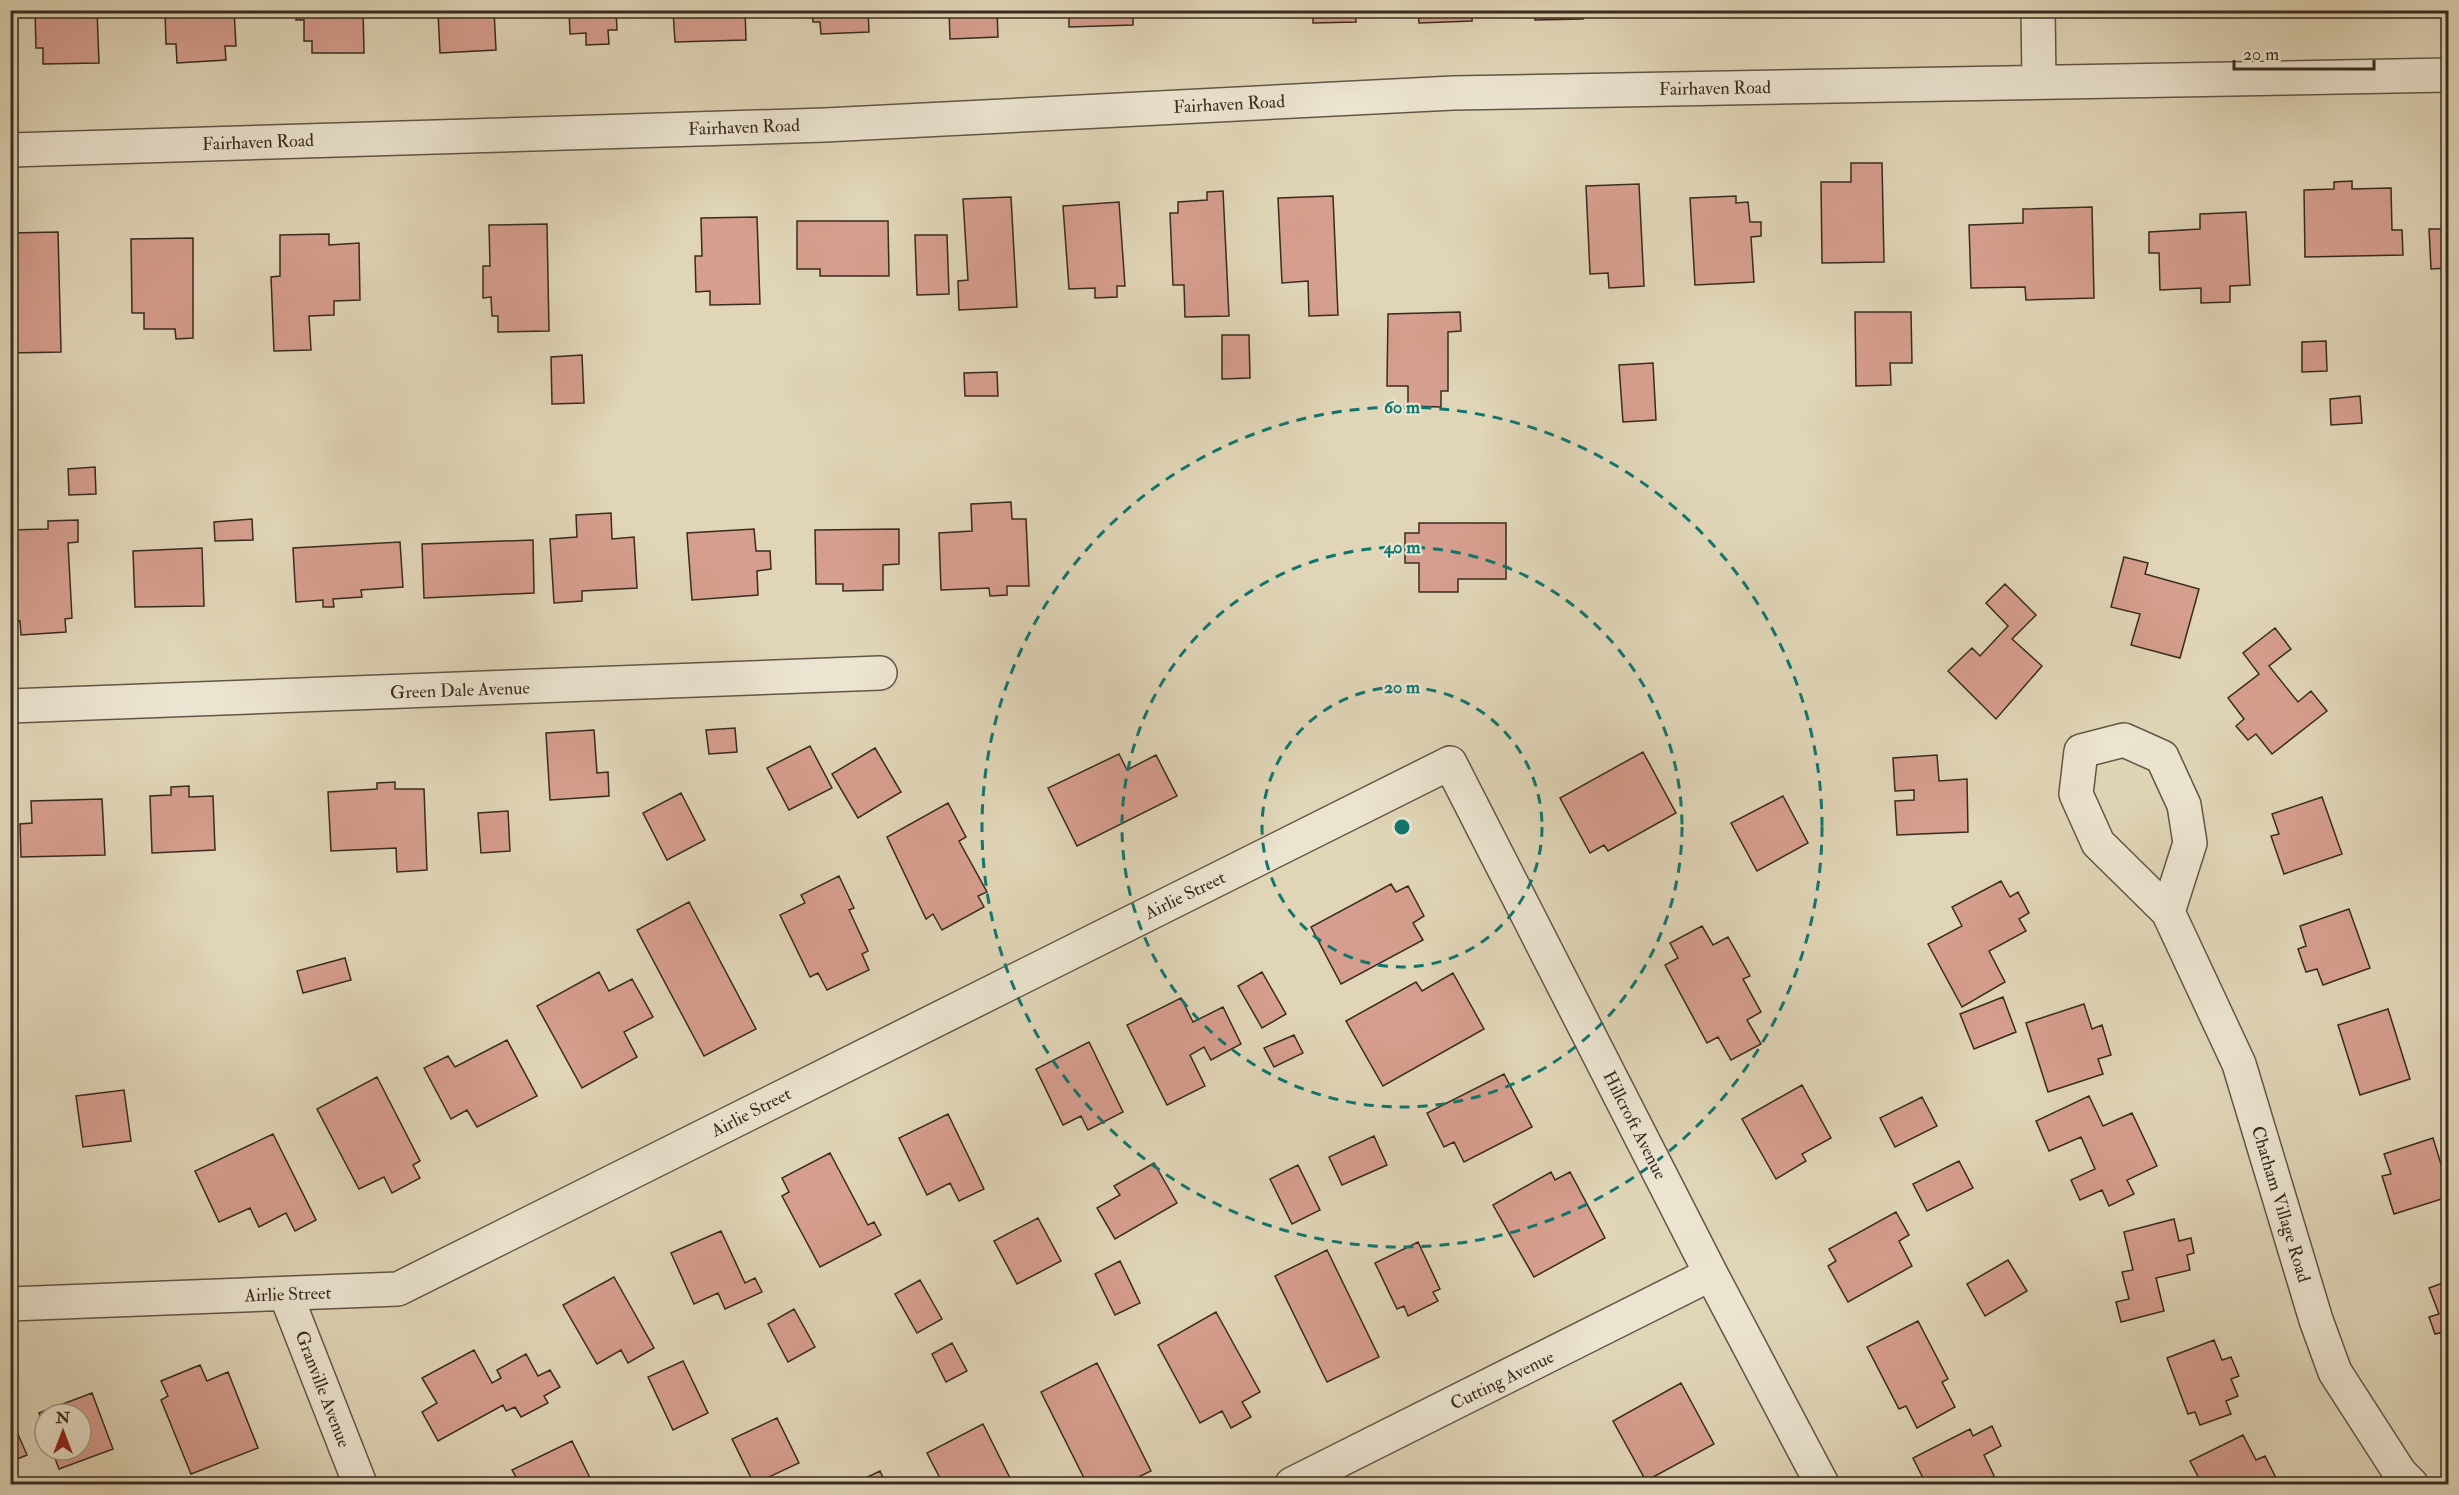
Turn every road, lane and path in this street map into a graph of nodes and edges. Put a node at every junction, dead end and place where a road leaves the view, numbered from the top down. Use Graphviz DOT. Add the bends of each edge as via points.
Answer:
graph roads {
  1 [pos="2038,10"];
  2 [pos="2448,75"];
  3 [pos="2039,81"];
  4 [pos="10,150"];
  5 [pos="880,673"];
  6 [pos="25,705"];
  7 [pos="1450,763"];
  8 [pos="2168,912"];
  9 [pos="1711,1274"];
  10 [pos="286,1294"];
  11 [pos="10,1304"];
  12 [pos="360,1485"];
  13 [pos="1292,1485"];
  14 [pos="1822,1485"];
  15 [pos="2411,1485"];
  1 -- 3 [label="street"];
  2 -- 3 [label="street, Fairhaven Road"];
  3 -- 4 [label="street, Fairhaven Road" via="1453,93 825,125"];
  5 -- 6 [label="street, Green Dale Avenue"];
  7 -- 9 [label="street, Hillcroft Avenue"];
  7 -- 10 [label="street, Airlie Street" via="398,1289"];
  8 -- 8 [label="street, Chatham Village Road" via="2190,843 2184,805 2162,757 2124,740 2081,751 2076,794 2098,843"];
  8 -- 15 [label="street, Chatham Village Road" via="2239,1064 2335,1372"];
  9 -- 13 [label="street, Cutting Avenue"];
  9 -- 14 [label="street, Hillcroft Avenue"];
  10 -- 11 [label="street, Airlie Street"];
  10 -- 12 [label="street, Granville Avenue"];
}
